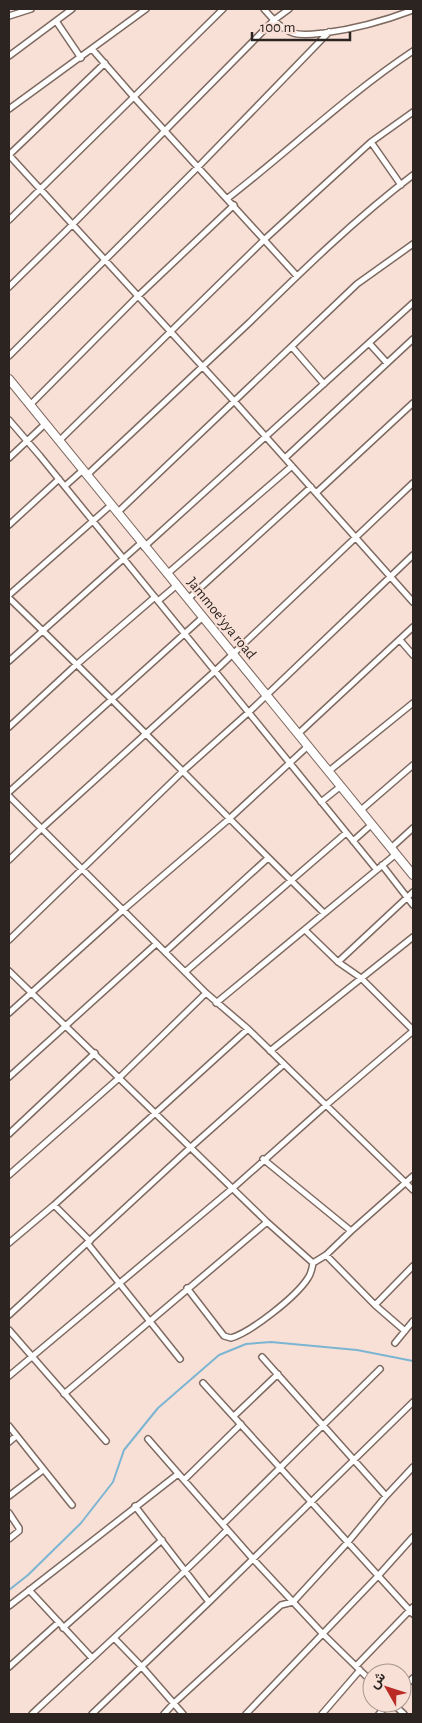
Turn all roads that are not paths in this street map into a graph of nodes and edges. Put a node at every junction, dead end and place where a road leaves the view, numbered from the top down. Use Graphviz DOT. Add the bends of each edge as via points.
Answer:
graph roads {
  1 [pos="31,9"];
  2 [pos="72,9"];
  3 [pos="146,9"];
  4 [pos="223,9"];
  5 [pos="264,9"];
  6 [pos="289,9"];
  7 [pos="413,10"];
  8 [pos="9,16"];
  9 [pos="274,20"];
  10 [pos="56,21"];
  11 [pos="329,32"];
  12 [pos="92,49"];
  13 [pos="413,51"];
  14 [pos="9,56"];
  15 [pos="80,58"];
  16 [pos="104,63"];
  17 [pos="133,96"];
  18 [pos="9,109"];
  19 [pos="413,112"];
  20 [pos="165,131"];
  21 [pos="371,142"];
  22 [pos="9,155"];
  23 [pos="198,167"];
  24 [pos="413,175"];
  25 [pos="401,185"];
  26 [pos="40,189"];
  27 [pos="228,198"];
  28 [pos="234,205"];
  29 [pos="9,220"];
  30 [pos="72,226"];
  31 [pos="265,239"];
  32 [pos="413,244"];
  33 [pos="106,261"];
  34 [pos="297,276"];
  35 [pos="9,287"];
  36 [pos="137,296"];
  37 [pos="413,304"];
  38 [pos="170,332"];
  39 [pos="413,339"];
  40 [pos="369,343"];
  41 [pos="292,347"];
  42 [pos="9,356"];
  43 [pos="387,363"];
  44 [pos="202,367"];
  45 [pos="9,379"];
  46 [pos="324,384"];
  47 [pos="234,401"];
  48 [pos="413,403"];
  49 [pos="30,405"];
  50 [pos="9,420"];
  51 [pos="45,424"];
  52 [pos="266,437"];
  53 [pos="27,441"];
  54 [pos="59,441"];
  55 [pos="9,458"];
  56 [pos="285,458"];
  57 [pos="292,466"];
  58 [pos="85,472"];
  59 [pos="59,479"];
  60 [pos="413,482"];
  61 [pos="65,486"];
  62 [pos="311,487"];
  63 [pos="316,493"];
  64 [pos="111,505"];
  65 [pos="117,513"];
  66 [pos="93,522"];
  67 [pos="9,525"];
  68 [pos="355,538"];
  69 [pos="143,545"];
  70 [pos="413,555"];
  71 [pos="124,558"];
  72 [pos="168,574"];
  73 [pos="390,577"];
  74 [pos="177,585"];
  75 [pos="9,597"];
  76 [pos="188,598"];
  77 [pos="156,599"];
  78 [pos="413,602"];
  79 [pos="203,617"];
  80 [pos="413,627"];
  81 [pos="42,630"];
  82 [pos="185,634"];
  83 [pos="400,640"];
  84 [pos="233,654"];
  85 [pos="413,655"];
  86 [pos="9,661"];
  87 [pos="76,665"];
  88 [pos="215,671"];
  89 [pos="266,695"];
  90 [pos="111,699"];
  91 [pos="413,703"];
  92 [pos="249,712"];
  93 [pos="9,727"];
  94 [pos="147,733"];
  95 [pos="298,734"];
  96 [pos="308,746"];
  97 [pos="289,763"];
  98 [pos="413,765"];
  99 [pos="183,771"];
  100 [pos="329,771"];
  101 [pos="341,786"];
  102 [pos="9,792"];
  103 [pos="9,796"];
  104 [pos="321,802"];
  105 [pos="361,810"];
  106 [pos="229,819"];
  107 [pos="372,824"];
  108 [pos="42,828"];
  109 [pos="413,828"];
  110 [pos="346,833"];
  111 [pos="353,841"];
  112 [pos="393,851"];
  113 [pos="268,858"];
  114 [pos="9,860"];
  115 [pos="382,865"];
  116 [pos="82,869"];
  117 [pos="376,870"];
  118 [pos="413,875"];
  119 [pos="291,880"];
  120 [pos="413,892"];
  121 [pos="406,897"];
  122 [pos="413,905"];
  123 [pos="123,910"];
  124 [pos="324,913"];
  125 [pos="305,930"];
  126 [pos="413,937"];
  127 [pos="9,940"];
  128 [pos="156,944"];
  129 [pos="165,952"];
  130 [pos="338,962"];
  131 [pos="9,971"];
  132 [pos="185,972"];
  133 [pos="361,978"];
  134 [pos="32,993"];
  135 [pos="206,994"];
  136 [pos="216,1003"];
  137 [pos="9,1013"];
  138 [pos="67,1026"];
  139 [pos="248,1029"];
  140 [pos="413,1030"];
  141 [pos="270,1051"];
  142 [pos="95,1054"];
  143 [pos="283,1065"];
  144 [pos="9,1077"];
  145 [pos="119,1078"];
  146 [pos="325,1106"];
  147 [pos="155,1114"];
  148 [pos="9,1134"];
  149 [pos="191,1147"];
  150 [pos="263,1160"];
  151 [pos="9,1175"];
  152 [pos="413,1176"];
  153 [pos="405,1183"];
  154 [pos="233,1188"];
  155 [pos="413,1190"];
  156 [pos="54,1205"];
  157 [pos="267,1222"];
  158 [pos="351,1231"];
  159 [pos="9,1243"];
  160 [pos="89,1243"];
  161 [pos="326,1255"];
  162 [pos="313,1264"];
  163 [pos="413,1266"];
  164 [pos="119,1284"];
  165 [pos="187,1288"];
  166 [pos="375,1305"];
  167 [pos="9,1315"];
  168 [pos="150,1320"];
  169 [pos="413,1321"];
  170 [pos="9,1330"];
  171 [pos="405,1331"];
  172 [pos="395,1343"];
  173 [pos="262,1356"];
  174 [pos="32,1357"];
  175 [pos="180,1360"];
  176 [pos="380,1369"];
  177 [pos="278,1374"];
  178 [pos="9,1376"];
  179 [pos="203,1383"];
  180 [pos="64,1394"];
  181 [pos="413,1402"];
  182 [pos="234,1416"];
  183 [pos="241,1424"];
  184 [pos="322,1424"];
  185 [pos="9,1426"];
  186 [pos="16,1436"];
  187 [pos="148,1439"];
  188 [pos="106,1441"];
  189 [pos="9,1442"];
  190 [pos="354,1460"];
  191 [pos="281,1467"];
  192 [pos="413,1467"];
  193 [pos="43,1470"];
  194 [pos="178,1474"];
  195 [pos="184,1480"];
  196 [pos="9,1496"];
  197 [pos="386,1496"];
  198 [pos="312,1502"];
  199 [pos="72,1505"];
  200 [pos="135,1506"];
  201 [pos="9,1513"];
  202 [pos="223,1524"];
  203 [pos="227,1530"];
  204 [pos="413,1536"];
  205 [pos="9,1539"];
  206 [pos="162,1540"];
  207 [pos="348,1542"];
  208 [pos="253,1559"];
  209 [pos="185,1572"];
  210 [pos="378,1576"];
  211 [pos="29,1590"];
  212 [pos="209,1602"];
  213 [pos="293,1602"];
  214 [pos="9,1606"];
  215 [pos="412,1611"];
  216 [pos="59,1622"];
  217 [pos="64,1628"];
  218 [pos="322,1633"];
  219 [pos="115,1638"];
  220 [pos="92,1658"];
  221 [pos="9,1667"];
  222 [pos="142,1667"];
  223 [pos="358,1668"];
  224 [pos="362,1672"];
  225 [pos="174,1703"];
  226 [pos="32,1714"];
  227 [pos="93,1714"];
  228 [pos="164,1714"];
  229 [pos="183,1714"];
  230 [pos="246,1714"];
  231 [pos="322,1714"];
  1 -- 8 [label="street"];
  2 -- 10 [label="street"];
  3 -- 12 [label="street"];
  4 -- 17 [label="street"];
  5 -- 9 [label="street"];
  6 -- 9 [label="street"];
  7 -- 11 [label="street" via="380,22"];
  9 -- 11 [label="street" via="296,34"];
  9 -- 20 [label="street"];
  10 -- 14 [label="street"];
  10 -- 15 [label="street"];
  11 -- 23 [label="street"];
  12 -- 15 [label="street"];
  12 -- 16 [label="street"];
  13 -- 27 [label="street" via="369,82"];
  15 -- 18 [label="street"];
  16 -- 17 [label="street"];
  16 -- 22 [label="street"];
  17 -- 20 [label="street"];
  17 -- 26 [label="street"];
  19 -- 21 [label="street"];
  20 -- 23 [label="street"];
  20 -- 30 [label="street"];
  21 -- 25 [label="street"];
  21 -- 31 [label="street"];
  22 -- 26 [label="street"];
  23 -- 27 [label="street"];
  23 -- 33 [label="street"];
  24 -- 25 [label="street"];
  25 -- 34 [label="street"];
  26 -- 29 [label="street"];
  26 -- 30 [label="street"];
  27 -- 28 [label="street"];
  28 -- 31 [label="street"];
  28 -- 36 [label="street"];
  30 -- 33 [label="street"];
  30 -- 35 [label="street"];
  31 -- 34 [label="street"];
  31 -- 38 [label="street"];
  32 -- 41 [label="street" via="364,278"];
  33 -- 36 [label="street"];
  33 -- 42 [label="street"];
  34 -- 44 [label="street"];
  36 -- 38 [label="street"];
  36 -- 49 [label="street"];
  37 -- 40 [label="street"];
  38 -- 44 [label="street"];
  38 -- 54 [label="street"];
  39 -- 43 [label="street"];
  40 -- 43 [label="street"];
  40 -- 46 [label="street"];
  41 -- 46 [label="street"];
  41 -- 47 [label="street"];
  43 -- 56 [label="street"];
  44 -- 47 [label="street"];
  44 -- 58 [label="street"];
  45 -- 49 [label="main road, Jammoe'yya road"];
  46 -- 52 [label="street"];
  47 -- 52 [label="street"];
  47 -- 65 [label="street"];
  48 -- 63 [label="street"];
  49 -- 51 [label="main road, Jammoe'yya road"];
  50 -- 53 [label="street"];
  51 -- 53 [label="street"];
  51 -- 54 [label="main road, Jammoe'yya road"];
  52 -- 56 [label="street"];
  52 -- 69 [label="street"];
  53 -- 55 [label="street"];
  53 -- 59 [label="street"];
  54 -- 58 [label="main road, Jammoe'yya road"];
  56 -- 57 [label="street"];
  57 -- 62 [label="street"];
  57 -- 72 [label="street"];
  58 -- 61 [label="street"];
  58 -- 64 [label="main road, Jammoe'yya road"];
  59 -- 61 [label="street"];
  59 -- 67 [label="street"];
  60 -- 68 [label="street"];
  61 -- 66 [label="street"];
  62 -- 63 [label="street"];
  62 -- 76 [label="street"];
  63 -- 68 [label="street"];
  64 -- 65 [label="main road, Jammoe'yya road"];
  64 -- 66 [label="street"];
  65 -- 69 [label="main road, Jammoe'yya road"];
  66 -- 71 [label="street"];
  66 -- 75 [label="street"];
  68 -- 73 [label="street"];
  68 -- 84 [label="street"];
  69 -- 71 [label="street"];
  69 -- 72 [label="main road, Jammoe'yya road"];
  70 -- 73 [label="street"];
  71 -- 77 [label="street"];
  71 -- 81 [label="street"];
  72 -- 74 [label="main road, Jammoe'yya road"];
  73 -- 78 [label="street"];
  73 -- 89 [label="street"];
  74 -- 76 [label="main road, Jammoe'yya road"];
  74 -- 77 [label="street"];
  75 -- 81 [label="street"];
  76 -- 79 [label="main road, Jammoe'yya road"];
  77 -- 82 [label="street"];
  77 -- 87 [label="street"];
  79 -- 82 [label="street"];
  79 -- 84 [label="main road, Jammoe'yya road"];
  80 -- 83 [label="street"];
  81 -- 86 [label="street"];
  81 -- 87 [label="street"];
  82 -- 88 [label="street"];
  82 -- 90 [label="street"];
  83 -- 85 [label="street"];
  83 -- 95 [label="street"];
  84 -- 88 [label="street"];
  84 -- 89 [label="main road, Jammoe'yya road"];
  87 -- 90 [label="street"];
  87 -- 93 [label="street"];
  88 -- 92 [label="street"];
  88 -- 94 [label="street"];
  89 -- 92 [label="street"];
  89 -- 95 [label="main road, Jammoe'yya road"];
  90 -- 94 [label="street"];
  90 -- 102 [label="street"];
  91 -- 100 [label="street"];
  92 -- 97 [label="street"];
  92 -- 99 [label="street"];
  94 -- 99 [label="street"];
  94 -- 108 [label="street"];
  95 -- 96 [label="main road, Jammoe'yya road"];
  96 -- 97 [label="street"];
  96 -- 100 [label="main road, Jammoe'yya road"];
  97 -- 104 [label="street"];
  97 -- 106 [label="street"];
  98 -- 105 [label="street"];
  99 -- 106 [label="street"];
  99 -- 116 [label="street"];
  100 -- 101 [label="main road, Jammoe'yya road"];
  101 -- 104 [label="street"];
  101 -- 105 [label="main road, Jammoe'yya road"];
  103 -- 108 [label="street"];
  104 -- 110 [label="street"];
  105 -- 107 [label="main road, Jammoe'yya road"];
  106 -- 113 [label="street"];
  106 -- 123 [label="street"];
  107 -- 111 [label="street"];
  107 -- 112 [label="main road, Jammoe'yya road"];
  108 -- 114 [label="street"];
  108 -- 116 [label="street"];
  109 -- 112 [label="street"];
  110 -- 111 [label="street"];
  110 -- 119 [label="street"];
  111 -- 117 [label="street"];
  112 -- 115 [label="street"];
  112 -- 118 [label="main road, Jammoe'yya road"];
  113 -- 119 [label="street"];
  113 -- 129 [label="street"];
  115 -- 117 [label="street"];
  115 -- 121 [label="street"];
  116 -- 123 [label="street"];
  116 -- 127 [label="street"];
  117 -- 124 [label="street"];
  119 -- 124 [label="street"];
  119 -- 132 [label="street"];
  120 -- 121 [label="street"];
  121 -- 122 [label="street"];
  121 -- 130 [label="street"];
  123 -- 128 [label="street"];
  123 -- 134 [label="street"];
  124 -- 125 [label="street"];
  125 -- 130 [label="street"];
  125 -- 136 [label="street"];
  126 -- 133 [label="street"];
  128 -- 129 [label="street"];
  128 -- 138 [label="street"];
  129 -- 132 [label="street"];
  130 -- 133 [label="street"];
  131 -- 134 [label="street"];
  132 -- 135 [label="street"];
  133 -- 140 [label="street"];
  133 -- 141 [label="street"];
  134 -- 137 [label="street"];
  134 -- 138 [label="street"];
  135 -- 136 [label="street"];
  135 -- 145 [label="street"];
  136 -- 139 [label="street"];
  138 -- 142 [label="street"];
  138 -- 144 [label="street"];
  139 -- 141 [label="street"];
  139 -- 147 [label="street"];
  140 -- 146 [label="street"];
  141 -- 143 [label="street"];
  142 -- 145 [label="street"];
  142 -- 148 [label="street"];
  143 -- 146 [label="street"];
  143 -- 149 [label="street"];
  145 -- 147 [label="street"];
  145 -- 151 [label="street"];
  146 -- 150 [label="street"];
  146 -- 153 [label="street"];
  147 -- 149 [label="street"];
  147 -- 156 [label="street"];
  149 -- 154 [label="street"];
  149 -- 160 [label="street"];
  150 -- 154 [label="street"];
  150 -- 158 [label="street"];
  152 -- 153 [label="street"];
  153 -- 155 [label="street"];
  153 -- 158 [label="street"];
  154 -- 157 [label="street"];
  154 -- 164 [label="street"];
  156 -- 159 [label="street"];
  156 -- 160 [label="street"];
  157 -- 162 [label="street"];
  157 -- 165 [label="street"];
  158 -- 161 [label="street"];
  160 -- 164 [label="street"];
  160 -- 167 [label="street"];
  161 -- 162 [label="street"];
  161 -- 166 [label="street"];
  162 -- 165 [label="street" via="308,1279 288,1300 258,1324 231,1338 224,1336"];
  163 -- 166 [label="street"];
  164 -- 168 [label="street"];
  164 -- 174 [label="street"];
  165 -- 168 [label="street"];
  166 -- 171 [label="street"];
  168 -- 175 [label="street"];
  168 -- 180 [label="street"];
  169 -- 171 [label="street"];
  170 -- 174 [label="street"];
  171 -- 172 [label="street"];
  173 -- 177 [label="street"];
  174 -- 178 [label="street"];
  174 -- 180 [label="street"];
  176 -- 184 [label="street"];
  177 -- 182 [label="street"];
  177 -- 184 [label="street"];
  179 -- 182 [label="street"];
  180 -- 188 [label="street"];
  181 -- 190 [label="street"];
  182 -- 183 [label="street"];
  183 -- 191 [label="street"];
  183 -- 195 [label="street"];
  184 -- 190 [label="street"];
  184 -- 191 [label="street"];
  185 -- 186 [label="street"];
  186 -- 189 [label="street"];
  186 -- 193 [label="street"];
  187 -- 194 [label="street"];
  190 -- 197 [label="street"];
  190 -- 198 [label="street"];
  191 -- 198 [label="street"];
  191 -- 202 [label="street"];
  192 -- 197 [label="street"];
  193 -- 196 [label="street"];
  193 -- 199 [label="street"];
  194 -- 195 [label="street"];
  194 -- 200 [label="street"];
  195 -- 202 [label="street"];
  197 -- 207 [label="street"];
  198 -- 207 [label="street"];
  198 -- 208 [label="street"];
  200 -- 206 [label="street"];
  200 -- 211 [label="street"];
  201 -- 205 [label="street" via="19,1528"];
  202 -- 203 [label="street"];
  203 -- 208 [label="street"];
  203 -- 209 [label="street"];
  204 -- 210 [label="street"];
  206 -- 209 [label="street"];
  206 -- 217 [label="street"];
  207 -- 210 [label="street"];
  207 -- 213 [label="street"];
  208 -- 212 [label="street"];
  208 -- 213 [label="street"];
  209 -- 212 [label="street"];
  209 -- 219 [label="street"];
  210 -- 215 [label="street"];
  210 -- 218 [label="street"];
  211 -- 214 [label="street"];
  211 -- 216 [label="street"];
  212 -- 222 [label="street"];
  213 -- 218 [label="street"];
  213 -- 225 [label="street" via="281,1605"];
  215 -- 223 [label="street"];
  216 -- 217 [label="street"];
  216 -- 221 [label="street"];
  217 -- 220 [label="street"];
  218 -- 223 [label="street"];
  218 -- 230 [label="street"];
  219 -- 220 [label="street"];
  219 -- 222 [label="street"];
  220 -- 226 [label="street"];
  222 -- 225 [label="street"];
  222 -- 227 [label="street"];
  223 -- 224 [label="street"];
  223 -- 231 [label="street"];
  225 -- 228 [label="street"];
  225 -- 229 [label="street"];
}
